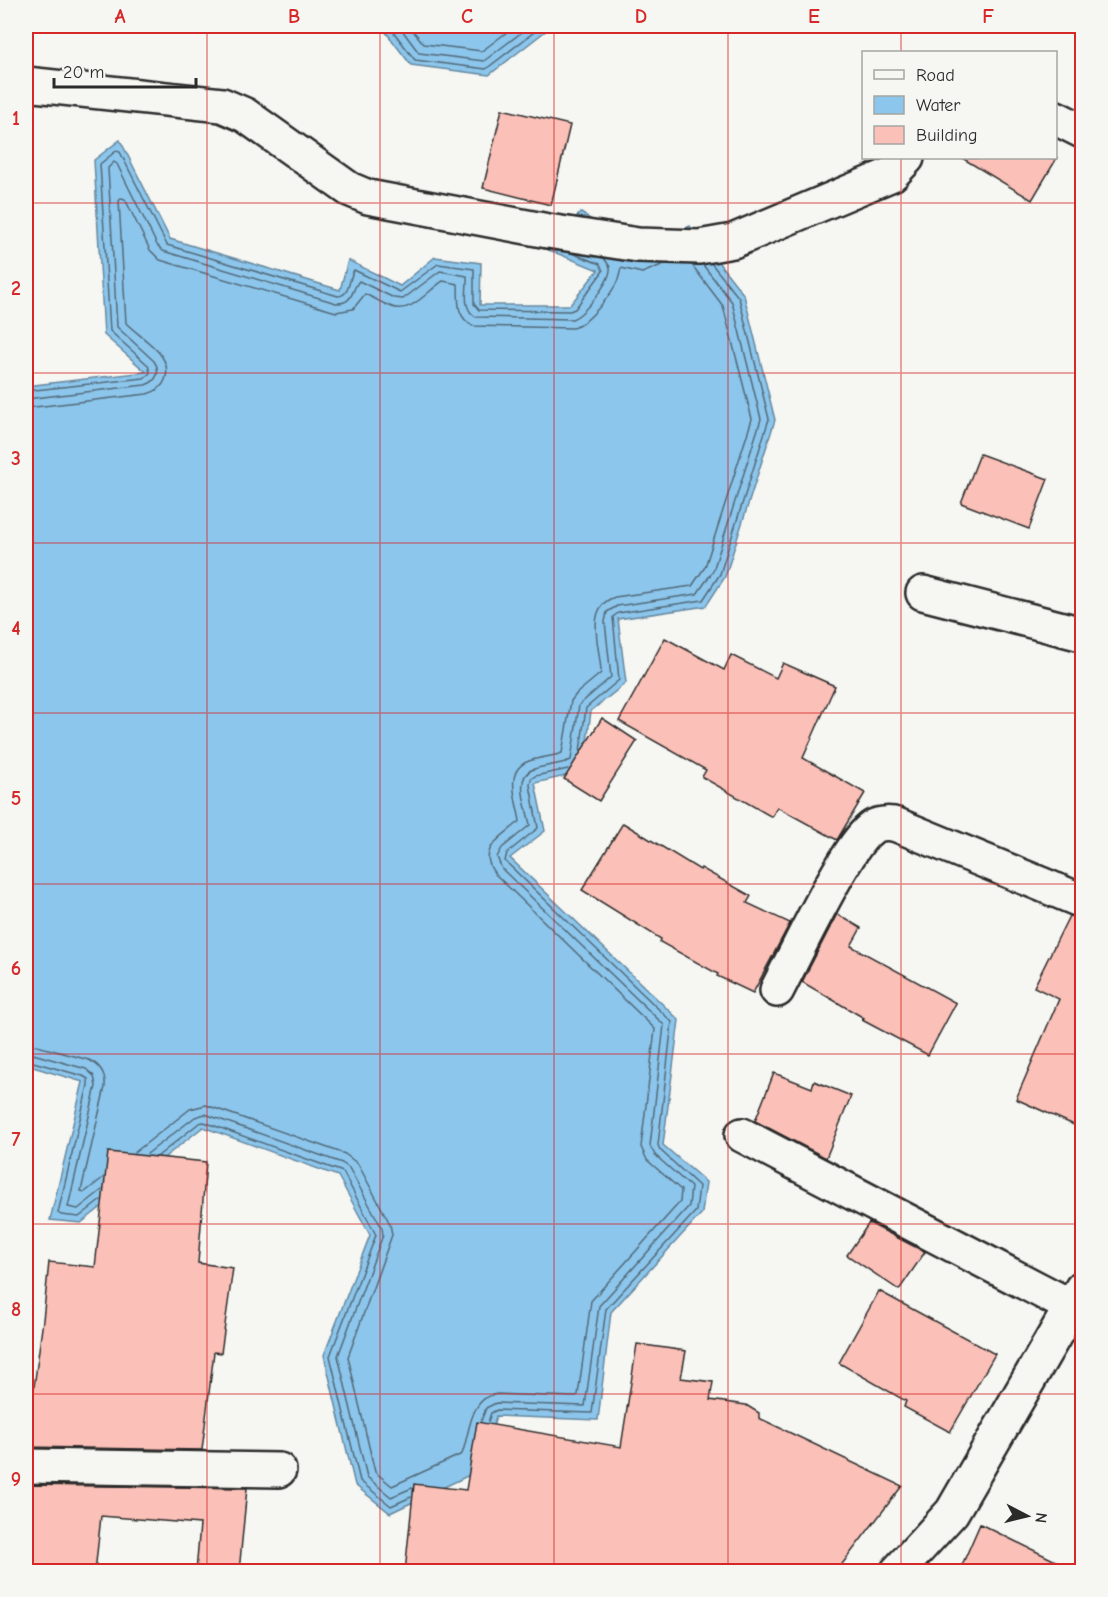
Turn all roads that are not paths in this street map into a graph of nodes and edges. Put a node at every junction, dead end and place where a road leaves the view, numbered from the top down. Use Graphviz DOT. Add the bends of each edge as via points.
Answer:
graph roads {
  1 [pos="26,84"];
  2 [pos="1057,118"];
  3 [pos="1083,131"];
  4 [pos="907,159"];
  5 [pos="923,593"];
  6 [pos="1083,634"];
  7 [pos="1083,901"];
  8 [pos="777,990"];
  9 [pos="742,1136"];
  10 [pos="1077,1298"];
  11 [pos="26,1466"];
  12 [pos="279,1470"];
  13 [pos="897,1572"];
  1 -- 4 [label="street" via="222,105 245,115 349,189 368,197 638,245 699,247 733,241 892,174"];
  2 -- 3 [label="street"];
  5 -- 6 [label="street"];
  7 -- 8 [label="street" via="897,825 874,826 849,854"];
  9 -- 10 [label="street"];
  10 -- 13 [label="street" via="952,1512"];
  11 -- 12 [label="street"];
}
